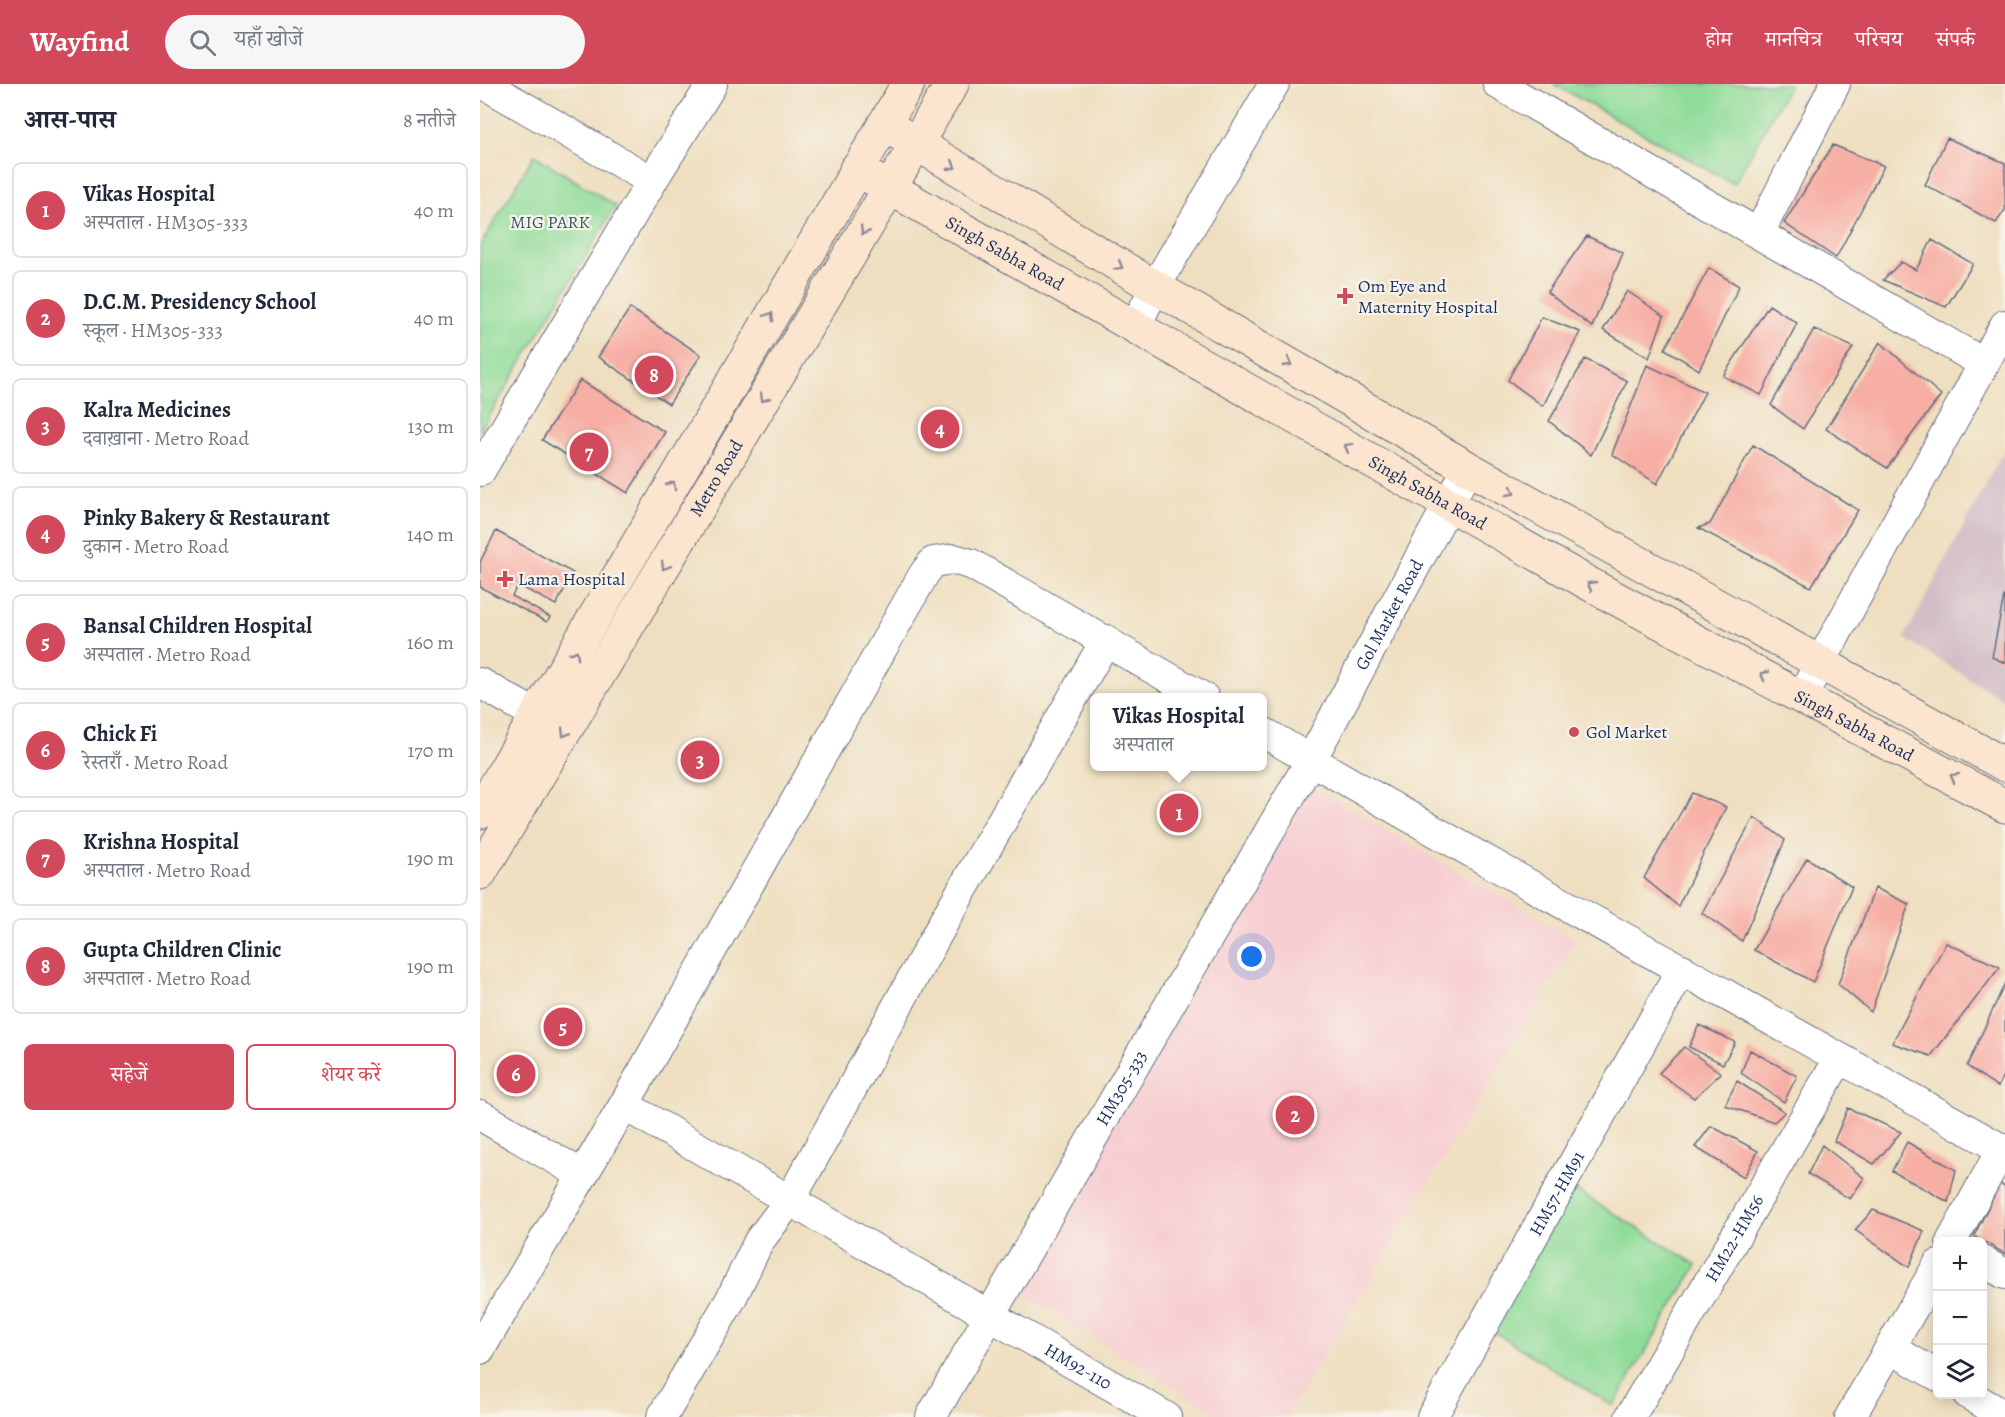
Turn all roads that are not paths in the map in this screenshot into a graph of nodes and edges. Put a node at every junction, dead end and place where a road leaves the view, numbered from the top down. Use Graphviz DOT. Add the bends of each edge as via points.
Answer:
graph roads {
  1 [pos="484,84"];
  2 [pos="712,84"];
  3 [pos="908,84"];
  4 [pos="952,84"];
  5 [pos="1274,84"];
  6 [pos="1498,84"];
  7 [pos="1835,84"];
  8 [pos="884,124"];
  9 [pos="915,144"];
  10 [pos="856,169"];
  11 [pos="652,181"];
  12 [pos="889,189"];
  13 [pos="1759,233"];
  14 [pos="1155,287"];
  15 [pos="2005,325"];
  16 [pos="1135,327"];
  17 [pos="1983,363"];
  18 [pos="1468,468"];
  19 [pos="480,471"];
  20 [pos="1448,503"];
  21 [pos="1106,640"];
  22 [pos="1820,663"];
  23 [pos="480,683"];
  24 [pos="1196,693"];
  25 [pos="1802,696"];
  26 [pos="538,716"];
  27 [pos="1267,734"];
  28 [pos="1311,760"];
  29 [pos="2005,765"];
  30 [pos="2005,806"];
  31 [pos="480,812"];
  32 [pos="480,873"];
  33 [pos="1682,969"];
  34 [pos="1839,1059"];
  35 [pos="624,1105"];
  36 [pos="480,1115"];
  37 [pos="2003,1150"];
  38 [pos="581,1174"];
  39 [pos="790,1200"];
  40 [pos="1954,1237"];
  41 [pos="1987,1263"];
  42 [pos="1933,1274"];
  43 [pos="2005,1274"];
  44 [pos="990,1315"];
  45 [pos="1890,1348"];
  46 [pos="480,1349"];
  47 [pos="1933,1373"];
  48 [pos="1975,1399"];
  49 [pos="2005,1416"];
  50 [pos="662,1417"];
  51 [pos="931,1417"];
  52 [pos="1166,1417"];
  53 [pos="1432,1417"];
  54 [pos="1630,1417"];
  55 [pos="1850,1417"];
  1 -- 11 [label="street"];
  2 -- 11 [label="street"];
  3 -- 8 [label="street, Metro Road"];
  4 -- 9 [label="street, Metro Road"];
  5 -- 14 [label="street"];
  6 -- 13 [label="street"];
  7 -- 13 [label="street"];
  8 -- 9 [label="street, Singh Sabha Road"];
  8 -- 10 [label="street, Metro Road"];
  9 -- 12 [label="street, Metro Road"];
  9 -- 14 [label="street, Singh Sabha Road, one-way"];
  10 -- 12 [label="street, Singh Sabha Road"];
  26 -- 10 [label="street, Metro Road, one-way"];
  11 -- 19 [label="street"];
  12 -- 16 [label="street, Singh Sabha Road"];
  12 -- 32 [label="street, Metro Road, one-way"];
  13 -- 17 [label="street"];
  14 -- 16 [label="street"];
  14 -- 18 [label="street, Singh Sabha Road, one-way"];
  15 -- 17 [label="street"];
  20 -- 16 [label="street, Singh Sabha Road, one-way"];
  17 -- 22 [label="street"];
  18 -- 20 [label="street, Gol Market Road"];
  18 -- 22 [label="street, Singh Sabha Road, one-way"];
  25 -- 20 [label="street, Singh Sabha Road, one-way" via="1602,591"];
  20 -- 28 [label="street, Gol Market Road"];
  21 -- 24 [label="street"];
  21 -- 35 [label="street" via="971,564 953,559 933,562"];
  21 -- 39 [label="street" via="973,869"];
  22 -- 25 [label="street"];
  22 -- 29 [label="street, Singh Sabha Road"];
  23 -- 26 [label="street"];
  30 -- 25 [label="street, Singh Sabha Road, one-way"];
  26 -- 31 [label="street, Metro Road"];
  27 -- 28 [label="street"];
  28 -- 33 [label="street"];
  28 -- 44 [label="street, HM305-333"];
  33 -- 34 [label="street"];
  33 -- 53 [label="street, HM57-HM91"];
  34 -- 37 [label="street"];
  34 -- 54 [label="street, HM22-HM56"];
  35 -- 38 [label="street"];
  35 -- 39 [label="street, HM92-110"];
  36 -- 38 [label="street"];
  37 -- 40 [label="street"];
  38 -- 46 [label="street"];
  39 -- 44 [label="street, HM92-110"];
  39 -- 50 [label="street" via="759,1241 731,1299"];
  41 -- 43 [label="street"];
  42 -- 45 [label="street"];
  44 -- 51 [label="street, HM305-333"];
  44 -- 52 [label="street, HM92-110"];
  45 -- 47 [label="street"];
  45 -- 55 [label="street"];
  48 -- 49 [label="street"];
}
